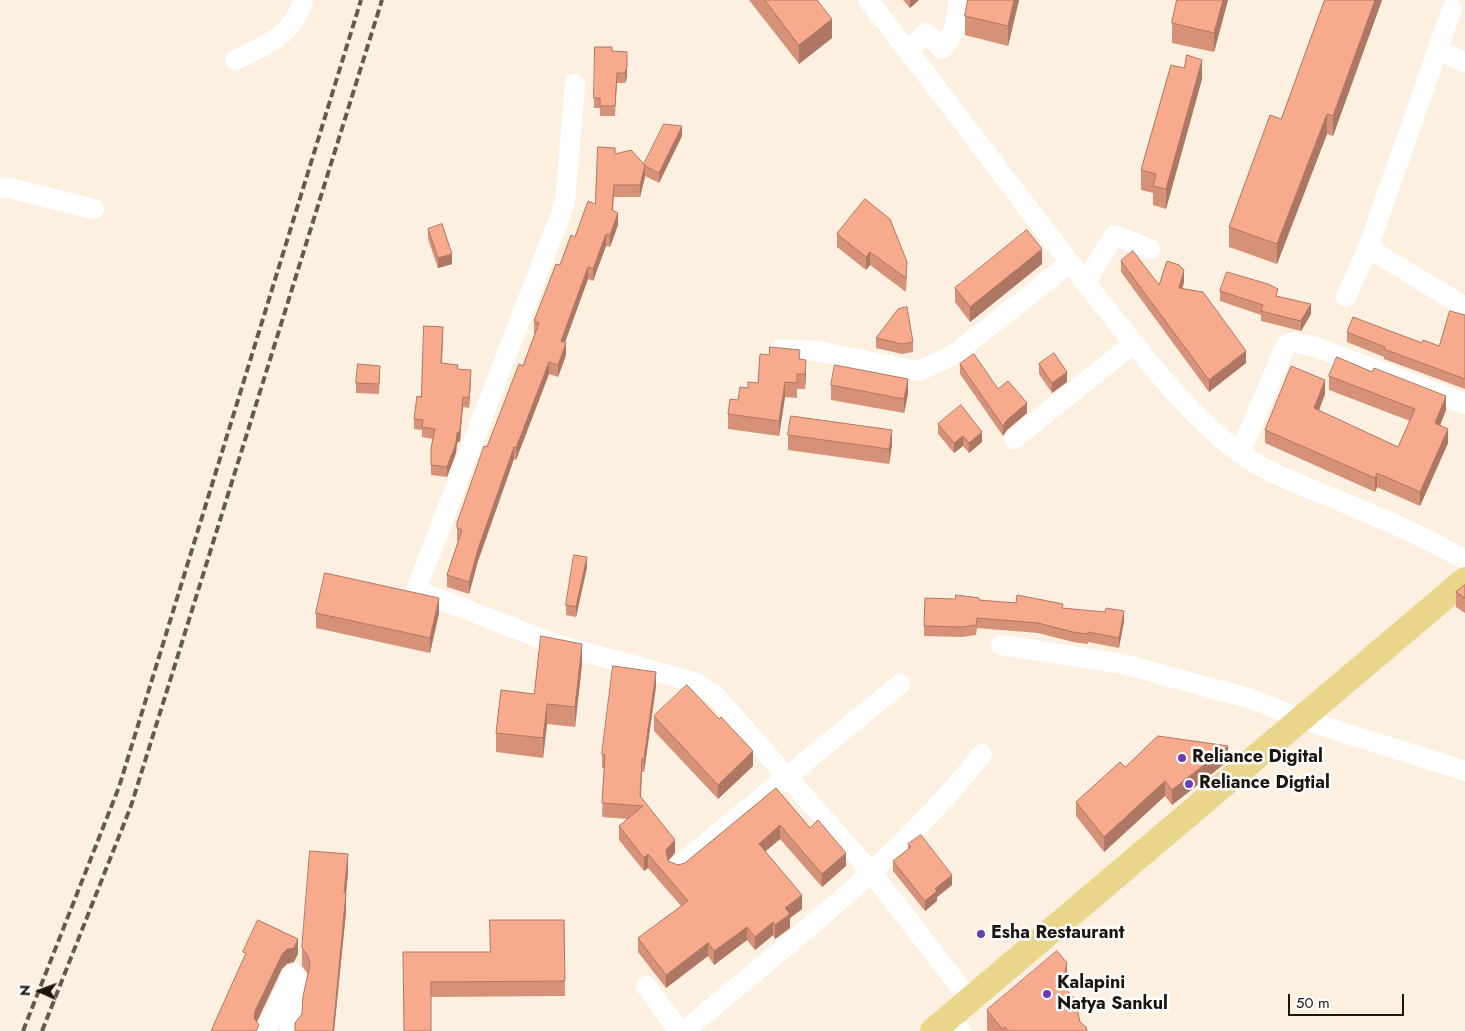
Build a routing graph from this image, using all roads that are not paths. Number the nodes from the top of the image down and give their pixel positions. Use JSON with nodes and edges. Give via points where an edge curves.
{"nodes":[{"id":1,"x":303,"y":0,"type":"edge"},
{"id":2,"x":868,"y":0,"type":"edge"},
{"id":3,"x":959,"y":0,"type":"edge"},
{"id":4,"x":1452,"y":9,"type":"dead end"},
{"id":5,"x":908,"y":50,"type":"junction"},
{"id":6,"x":1438,"y":50,"type":"junction"},
{"id":7,"x":235,"y":60,"type":"dead end"},
{"id":8,"x":1465,"y":62,"type":"edge"},
{"id":9,"x":575,"y":84,"type":"dead end"},
{"id":10,"x":0,"y":188,"type":"edge"},
{"id":11,"x":94,"y":209,"type":"dead end"},
{"id":12,"x":1368,"y":248,"type":"junction"},
{"id":13,"x":1150,"y":249,"type":"dead end"},
{"id":14,"x":1070,"y":263,"type":"junction"},
{"id":15,"x":1085,"y":282,"type":"junction"},
{"id":16,"x":1346,"y":296,"type":"dead end"},
{"id":17,"x":1465,"y":307,"type":"edge"},
{"id":18,"x":1134,"y":343,"type":"junction"},
{"id":19,"x":780,"y":349,"type":"edge"},
{"id":20,"x":1465,"y":404,"type":"edge"},
{"id":21,"x":1014,"y":439,"type":"dead end"},
{"id":22,"x":1240,"y":453,"type":"junction"},
{"id":23,"x":1465,"y":560,"type":"edge"},
{"id":24,"x":1465,"y":580,"type":"edge"},
{"id":25,"x":1000,"y":645,"type":"dead end"},
{"id":26,"x":900,"y":684,"type":"dead end"},
{"id":27,"x":1302,"y":719,"type":"junction"},
{"id":28,"x":982,"y":754,"type":"dead end"},
{"id":29,"x":1465,"y":771,"type":"edge"},
{"id":30,"x":787,"y":776,"type":"junction"},
{"id":31,"x":677,"y":866,"type":"edge"},
{"id":32,"x":872,"y":873,"type":"junction"},
{"id":33,"x":646,"y":986,"type":"dead end"},
{"id":34,"x":970,"y":1000,"type":"junction"},
{"id":35,"x":948,"y":1027,"type":"edge"},
{"id":36,"x":266,"y":1031,"type":"edge"},
{"id":37,"x":290,"y":1031,"type":"edge"},
{"id":38,"x":679,"y":1031,"type":"edge"},
{"id":39,"x":684,"y":1031,"type":"edge"}],
"edges":[{"from":1,"to":7,"type":"street","via":[[293,26],[276,40]]},
{"from":2,"to":5,"type":"street"},
{"from":3,"to":5,"type":"street","via":[[953,33],[942,49],[926,33]]},
{"from":4,"to":6,"type":"street"},
{"from":5,"to":14,"type":"street"},
{"from":6,"to":8,"type":"street"},
{"from":6,"to":12,"type":"street"},
{"from":9,"to":30,"type":"street","via":[[565,203],[416,590],[555,644],[694,682],[714,694]]},
{"from":10,"to":11,"type":"street"},
{"from":12,"to":16,"type":"street"},
{"from":12,"to":17,"type":"street"},
{"from":13,"to":15,"type":"street","via":[[1114,235]]},
{"from":14,"to":15,"type":"street"},
{"from":14,"to":19,"type":"street","via":[[952,356],[918,371],[817,352]]},
{"from":15,"to":18,"type":"street"},
{"from":18,"to":21,"type":"street"},
{"from":18,"to":22,"type":"street","via":[[1207,427]]},
{"from":20,"to":22,"type":"street","via":[[1318,348],[1294,342],[1286,346]]},
{"from":22,"to":23,"type":"street","via":[[1295,483],[1429,539]]},
{"from":24,"to":27,"type":"main road"},
{"from":25,"to":27,"type":"street","via":[[1123,664],[1252,699]]},
{"from":26,"to":30,"type":"street"},
{"from":27,"to":29,"type":"street"},
{"from":27,"to":34,"type":"main road"},
{"from":28,"to":32,"type":"street"},
{"from":30,"to":31,"type":"street"},
{"from":30,"to":32,"type":"street"},
{"from":32,"to":34,"type":"street"},
{"from":32,"to":39,"type":"street"},
{"from":33,"to":38,"type":"street"},
{"from":34,"to":35,"type":"main road"},
{"from":36,"to":37,"type":"street","via":[[293,974],[298,981]]}]}
